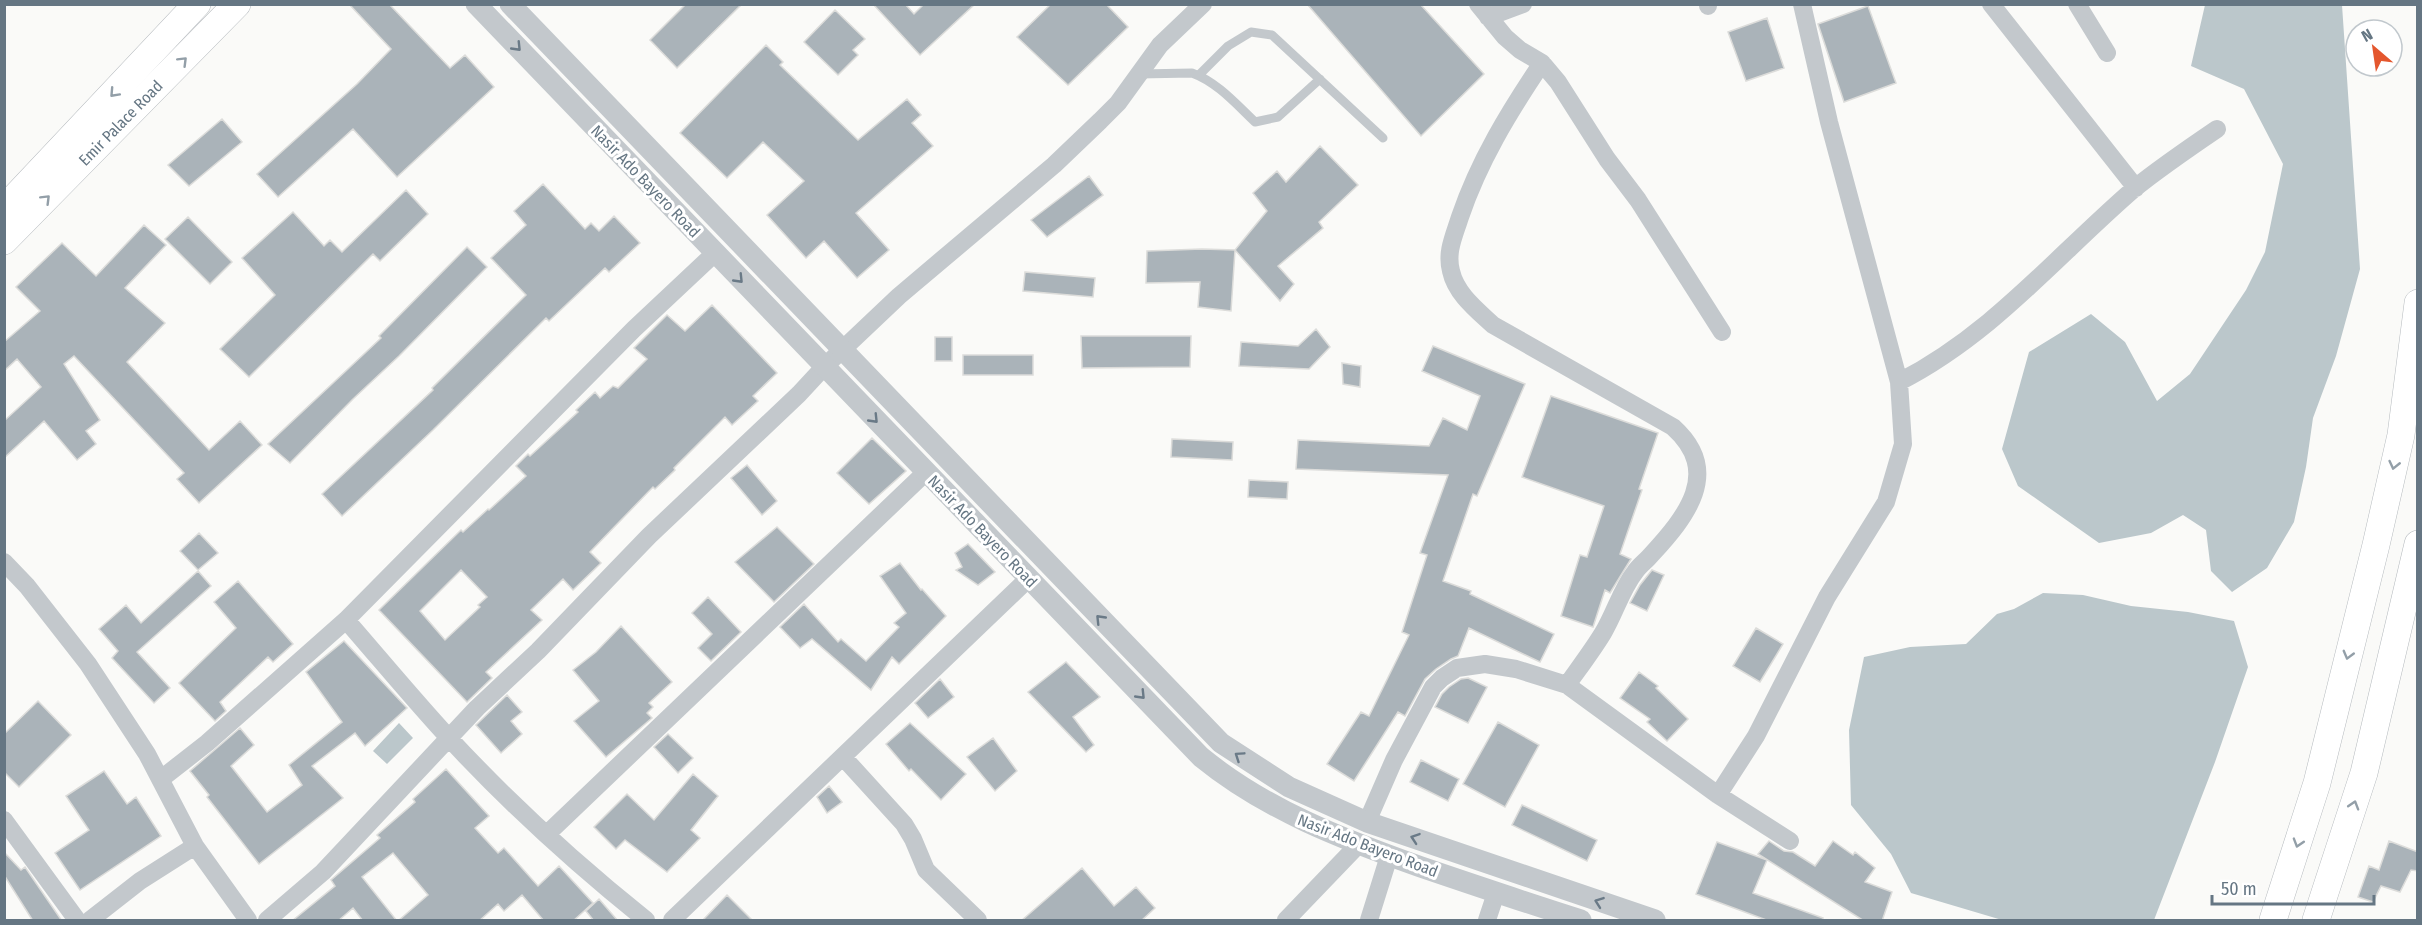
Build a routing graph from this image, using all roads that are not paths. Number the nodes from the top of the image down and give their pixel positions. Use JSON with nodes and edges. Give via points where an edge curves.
{"nodes":[{"id":1,"x":237,"y":4,"type":"edge"},
{"id":2,"x":476,"y":4,"type":"edge"},
{"id":3,"x":510,"y":4,"type":"edge"},
{"id":4,"x":1203,"y":4,"type":"edge"},
{"id":5,"x":1523,"y":4,"type":"edge"},
{"id":6,"x":1802,"y":4,"type":"edge"},
{"id":7,"x":1991,"y":4,"type":"edge"},
{"id":8,"x":2077,"y":4,"type":"edge"},
{"id":9,"x":194,"y":6,"type":"edge"},
{"id":10,"x":1483,"y":10,"type":"edge"},
{"id":11,"x":214,"y":28,"type":"junction"},
{"id":12,"x":2107,"y":53,"type":"dead end"},
{"id":13,"x":1542,"y":63,"type":"junction"},
{"id":14,"x":1140,"y":74,"type":"junction"},
{"id":15,"x":1199,"y":75,"type":"junction"},
{"id":16,"x":1320,"y":79,"type":"junction"},
{"id":17,"x":2217,"y":129,"type":"dead end"},
{"id":18,"x":1383,"y":138,"type":"dead end"},
{"id":19,"x":2136,"y":188,"type":"junction"},
{"id":20,"x":4,"y":209,"type":"edge"},
{"id":21,"x":4,"y":241,"type":"edge"},
{"id":22,"x":715,"y":253,"type":"junction"},
{"id":23,"x":2418,"y":303,"type":"edge"},
{"id":24,"x":1722,"y":332,"type":"dead end"},
{"id":25,"x":843,"y":351,"type":"junction"},
{"id":26,"x":824,"y":367,"type":"junction"},
{"id":27,"x":1899,"y":382,"type":"junction"},
{"id":28,"x":2410,"y":420,"type":"edge"},
{"id":29,"x":926,"y":472,"type":"junction"},
{"id":30,"x":2418,"y":544,"type":"edge"},
{"id":31,"x":4,"y":562,"type":"edge"},
{"id":32,"x":1029,"y":578,"type":"junction"},
{"id":33,"x":346,"y":620,"type":"junction"},
{"id":34,"x":1567,"y":685,"type":"junction"},
{"id":35,"x":449,"y":738,"type":"junction"},
{"id":36,"x":843,"y":757,"type":"junction"},
{"id":37,"x":161,"y":779,"type":"junction"},
{"id":38,"x":1718,"y":795,"type":"junction"},
{"id":39,"x":4,"y":820,"type":"edge"},
{"id":40,"x":1367,"y":822,"type":"junction"},
{"id":41,"x":547,"y":834,"type":"junction"},
{"id":42,"x":1790,"y":841,"type":"dead end"},
{"id":43,"x":1358,"y":845,"type":"junction"},
{"id":44,"x":195,"y":846,"type":"junction"},
{"id":45,"x":1389,"y":856,"type":"junction"},
{"id":46,"x":1496,"y":893,"type":"junction"},
{"id":47,"x":2275,"y":920,"type":"edge"},
{"id":48,"x":77,"y":921,"type":"edge"},
{"id":49,"x":90,"y":921,"type":"edge"},
{"id":50,"x":248,"y":921,"type":"edge"},
{"id":51,"x":267,"y":921,"type":"edge"},
{"id":52,"x":646,"y":921,"type":"edge"},
{"id":53,"x":672,"y":921,"type":"edge"},
{"id":54,"x":978,"y":921,"type":"edge"},
{"id":55,"x":1286,"y":921,"type":"edge"},
{"id":56,"x":1369,"y":921,"type":"edge"},
{"id":57,"x":1487,"y":921,"type":"edge"},
{"id":58,"x":1581,"y":921,"type":"edge"},
{"id":59,"x":1655,"y":921,"type":"edge"},
{"id":60,"x":2316,"y":921,"type":"edge"}],
"edges":[{"from":1,"to":11,"type":"main road","name":"Emir Palace Road"},
{"from":2,"to":22,"type":"street","name":"Nasir Ado Bayero Road","one_way":true},
{"from":3,"to":25,"type":"street"},
{"from":4,"to":14,"type":"street","via":[[1160,45]]},
{"from":5,"to":10,"type":"street"},
{"from":6,"to":27,"type":"street","via":[[1829,122]]},
{"from":7,"to":19,"type":"street"},
{"from":8,"to":12,"type":"street"},
{"from":9,"to":11,"type":"street"},
{"from":9,"to":20,"type":"main road","name":"Emir Palace Road","one_way":true},
{"from":10,"to":13,"type":"street","via":[[1520,50]]},
{"from":21,"to":11,"type":"main road","name":"Emir Palace Road","one_way":true},
{"from":13,"to":24,"type":"street","via":[[1638,200]]},
{"from":13,"to":34,"type":"street","via":[[1505,119],[1471,183],[1449,249],[1451,272],[1469,303],[1493,325],[1673,427],[1686,439],[1697,474],[1692,501],[1652,555],[1635,571],[1605,631]]},
{"from":14,"to":15,"type":"lane"},
{"from":14,"to":25,"type":"street","via":[[1118,103],[1054,165],[947,254]]},
{"from":15,"to":16,"type":"lane","via":[[1255,122],[1278,117]]},
{"from":15,"to":16,"type":"lane","via":[[1228,46],[1251,32],[1272,35]]},
{"from":16,"to":18,"type":"lane"},
{"from":17,"to":19,"type":"street"},
{"from":19,"to":27,"type":"street","via":[[1982,329],[1950,354]]},
{"from":22,"to":26,"type":"street","name":"Nasir Ado Bayero Road","one_way":true},
{"from":22,"to":33,"type":"street"},
{"from":23,"to":28,"type":"main road"},
{"from":25,"to":26,"type":"street"},
{"from":40,"to":25,"type":"street","one_way":true,"via":[[1289,787],[1221,743]]},
{"from":26,"to":29,"type":"street","name":"Nasir Ado Bayero Road","one_way":true},
{"from":26,"to":35,"type":"street"},
{"from":27,"to":38,"type":"street","via":[[1903,444],[1886,502],[1827,597],[1756,736]]},
{"from":28,"to":47,"type":"main road","one_way":true,"via":[[2401,435],[2317,783]]},
{"from":29,"to":32,"type":"street","name":"Nasir Ado Bayero Road"},
{"from":29,"to":41,"type":"street"},
{"from":60,"to":30,"type":"main road","one_way":true,"via":[[2364,773]]},
{"from":31,"to":37,"type":"street","via":[[88,664]]},
{"from":32,"to":36,"type":"street"},
{"from":32,"to":43,"type":"street","name":"Nasir Ado Bayero Road","one_way":true,"via":[[1217,770],[1279,809]]},
{"from":33,"to":35,"type":"street"},
{"from":33,"to":37,"type":"street"},
{"from":34,"to":38,"type":"street"},
{"from":34,"to":40,"type":"street","via":[[1485,664],[1450,671],[1433,687]]},
{"from":35,"to":41,"type":"street"},
{"from":35,"to":51,"type":"street","via":[[323,872]]},
{"from":36,"to":53,"type":"street"},
{"from":36,"to":54,"type":"street","via":[[904,824],[926,870]]},
{"from":37,"to":44,"type":"street"},
{"from":38,"to":42,"type":"street"},
{"from":39,"to":48,"type":"street"},
{"from":59,"to":40,"type":"street","one_way":true},
{"from":41,"to":52,"type":"street"},
{"from":43,"to":45,"type":"street","name":"Nasir Ado Bayero Road"},
{"from":43,"to":55,"type":"street"},
{"from":44,"to":49,"type":"street","via":[[140,881]]},
{"from":44,"to":50,"type":"street"},
{"from":45,"to":46,"type":"street","name":"Nasir Ado Bayero Road"},
{"from":45,"to":56,"type":"street"},
{"from":46,"to":57,"type":"street"},
{"from":46,"to":58,"type":"street","name":"Nasir Ado Bayero Road"}]}
